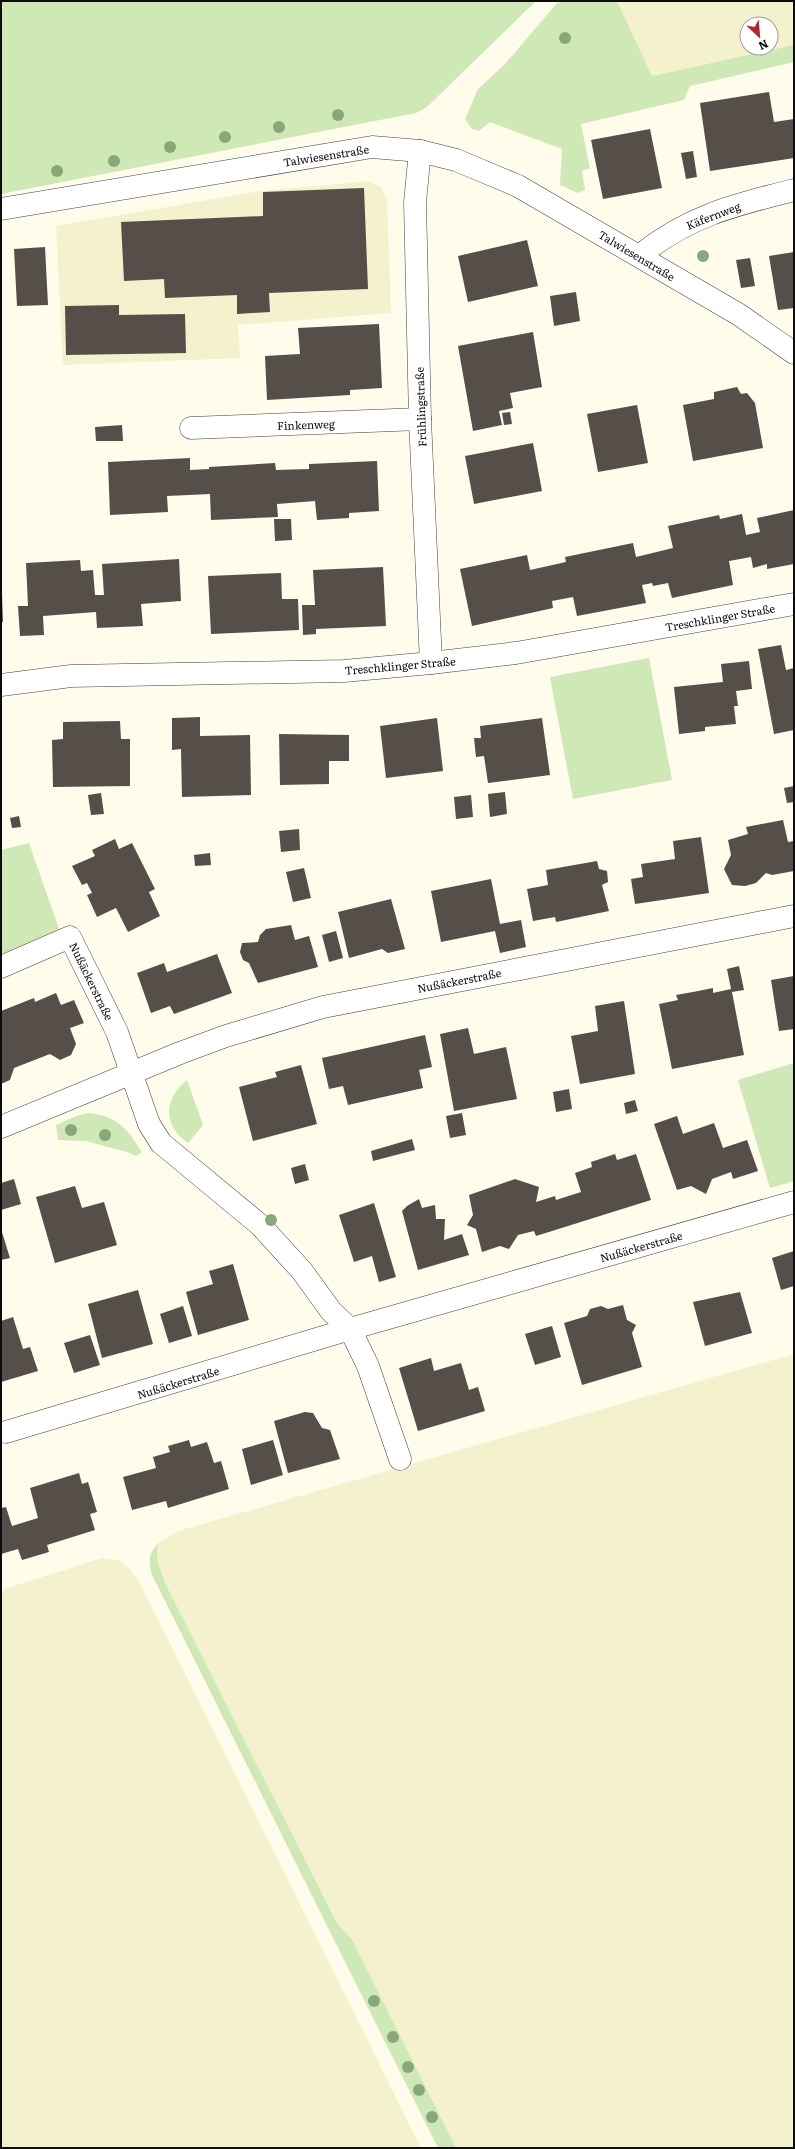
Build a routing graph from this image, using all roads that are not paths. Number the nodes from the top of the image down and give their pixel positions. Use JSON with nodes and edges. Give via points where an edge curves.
{"nodes":[{"id":1,"x":420,"y":151,"type":"junction"},
{"id":2,"x":794,"y":190,"type":"edge"},
{"id":3,"x":1,"y":209,"type":"edge"},
{"id":4,"x":639,"y":256,"type":"junction"},
{"id":5,"x":794,"y":353,"type":"edge"},
{"id":6,"x":420,"y":419,"type":"junction"},
{"id":7,"x":191,"y":428,"type":"dead end"},
{"id":8,"x":794,"y":604,"type":"edge"},
{"id":9,"x":431,"y":663,"type":"junction"},
{"id":10,"x":1,"y":685,"type":"edge"},
{"id":11,"x":794,"y":916,"type":"edge"},
{"id":12,"x":1,"y":967,"type":"edge"},
{"id":13,"x":132,"y":1072,"type":"junction"},
{"id":14,"x":1,"y":1127,"type":"edge"},
{"id":15,"x":794,"y":1202,"type":"edge"},
{"id":16,"x":350,"y":1329,"type":"junction"},
{"id":17,"x":6,"y":1432,"type":"dead end"},
{"id":18,"x":400,"y":1460,"type":"dead end"}],
"edges":[{"from":1,"to":3,"type":"street","name":"Talwiesenstraße","via":[[372,147]]},
{"from":1,"to":4,"type":"street","name":"Talwiesenstraße","via":[[456,160],[518,186]]},
{"from":1,"to":6,"type":"street","name":"Frühlingstraße","via":[[415,202]]},
{"from":2,"to":4,"type":"street","name":"Käfernweg","via":[[698,218],[662,237]]},
{"from":4,"to":5,"type":"street","name":"Talwiesenstraße","via":[[738,314]]},
{"from":6,"to":7,"type":"street","name":"Finkenweg"},
{"from":6,"to":9,"type":"street","name":"Frühlingstraße"},
{"from":8,"to":9,"type":"street","name":"Treschklinger Straße","via":[[516,653]]},
{"from":9,"to":10,"type":"street","name":"Treschklinger Straße","via":[[344,671],[71,676]]},
{"from":11,"to":13,"type":"street","name":"Nußäckerstraße","via":[[323,1007],[226,1036]]},
{"from":12,"to":13,"type":"street","name":"Nußäckerstraße","via":[[70,937],[117,1032]]},
{"from":13,"to":14,"type":"street","name":"Nußäckerstraße"},
{"from":13,"to":16,"type":"street","name":"Nußäckerstraße","via":[[149,1124],[161,1143],[260,1225],[302,1272],[331,1311]]},
{"from":15,"to":16,"type":"street","name":"Nußäckerstraße"},
{"from":16,"to":17,"type":"street","name":"Nußäckerstraße"},
{"from":16,"to":18,"type":"street","name":"Nußäckerstraße","via":[[368,1366]]}]}
